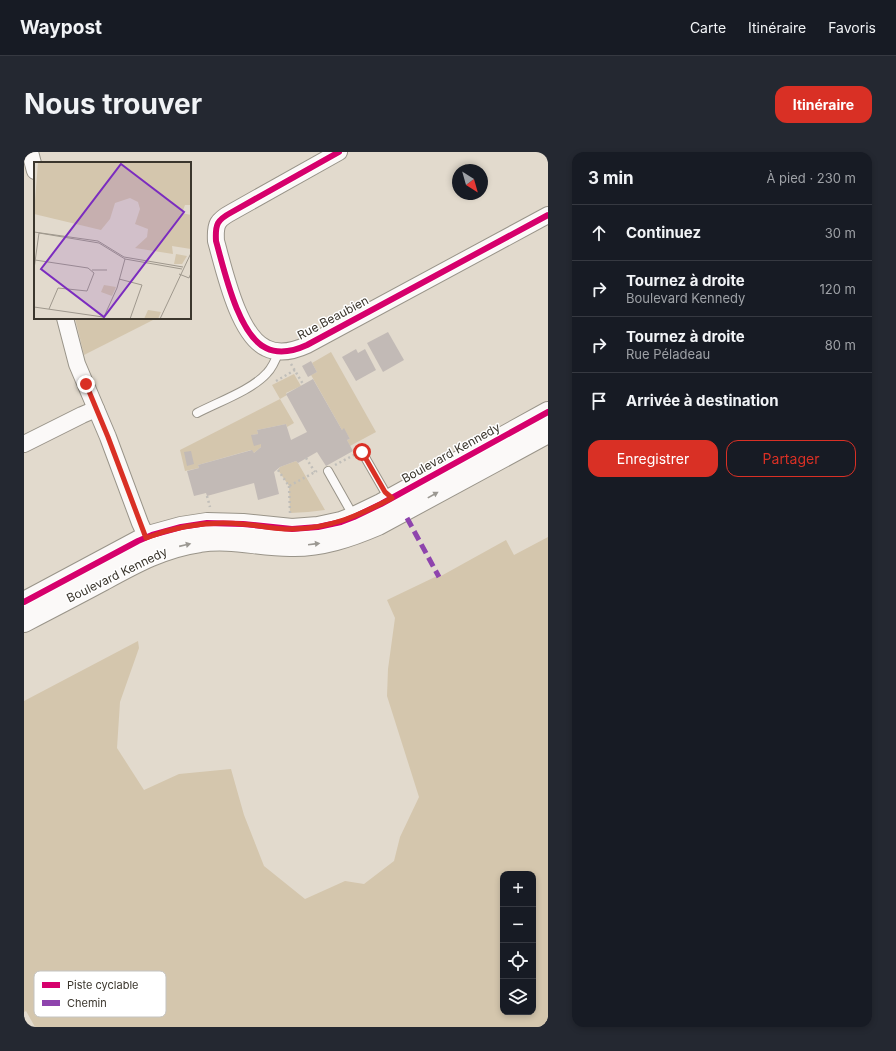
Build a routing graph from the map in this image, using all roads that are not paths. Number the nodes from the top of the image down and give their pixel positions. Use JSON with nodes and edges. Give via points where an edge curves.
{"nodes":[{"id":1,"x":30,"y":152,"type":"edge"},
{"id":2,"x":339,"y":152,"type":"edge"},
{"id":3,"x":34,"y":167,"type":"edge"},
{"id":4,"x":548,"y":215,"type":"edge"},
{"id":5,"x":65,"y":319,"type":"edge"},
{"id":6,"x":284,"y":356,"type":"junction"},
{"id":7,"x":96,"y":409,"type":"junction"},
{"id":8,"x":548,"y":412,"type":"edge"},
{"id":9,"x":197,"y":413,"type":"dead end"},
{"id":10,"x":548,"y":433,"type":"edge"},
{"id":11,"x":24,"y":444,"type":"edge"},
{"id":12,"x":359,"y":452,"type":"road end"},
{"id":13,"x":324,"y":470,"type":"road end"},
{"id":14,"x":396,"y":505,"type":"junction"},
{"id":15,"x":357,"y":525,"type":"junction"},
{"id":16,"x":150,"y":546,"type":"junction"},
{"id":17,"x":24,"y":602,"type":"edge"},
{"id":18,"x":24,"y":622,"type":"edge"}],
"edges":[{"from":1,"to":3,"type":"street"},
{"from":2,"to":6,"type":"street","name":"Rue Beaubien","via":[[223,217],[215,230],[231,292],[244,324],[257,342]]},
{"from":4,"to":6,"type":"street","name":"Rue Beaubien"},
{"from":5,"to":7,"type":"street","via":[[77,364]]},
{"from":6,"to":9,"type":"lane","via":[[255,383]]},
{"from":7,"to":11,"type":"street"},
{"from":7,"to":16,"type":"street"},
{"from":8,"to":14,"type":"street","name":"Boulevard Kennedy"},
{"from":14,"to":10,"type":"street","name":"Boulevard Kennedy","one_way":true},
{"from":12,"to":14,"type":"lane"},
{"from":13,"to":15,"type":"lane"},
{"from":14,"to":15,"type":"street","name":"Boulevard Kennedy"},
{"from":15,"to":16,"type":"street","name":"Boulevard Kennedy","via":[[327,542],[291,546],[210,540]]},
{"from":16,"to":17,"type":"street","name":"Boulevard Kennedy"},
{"from":16,"to":18,"type":"street","name":"Boulevard Kennedy"}]}
